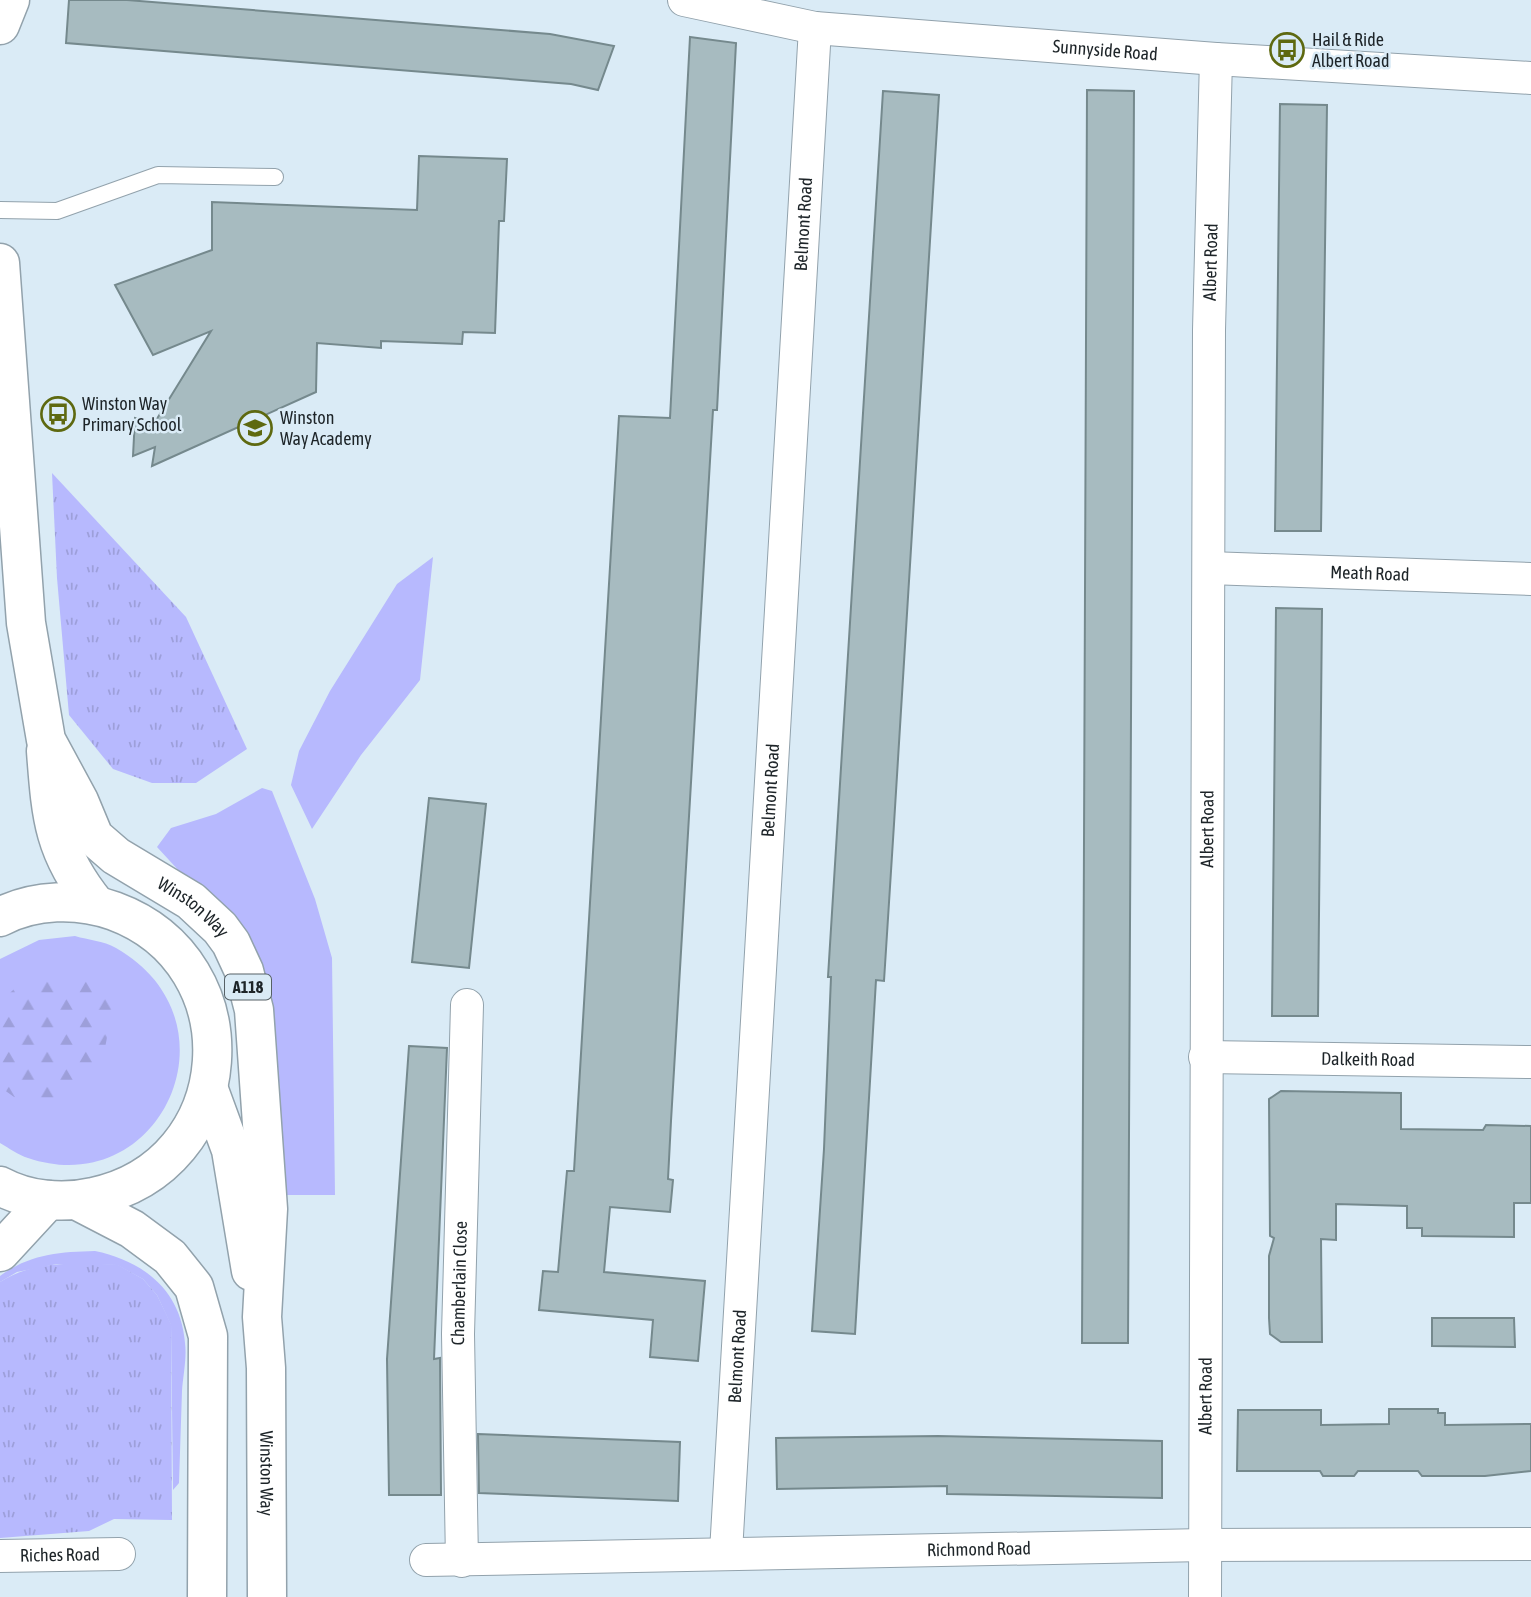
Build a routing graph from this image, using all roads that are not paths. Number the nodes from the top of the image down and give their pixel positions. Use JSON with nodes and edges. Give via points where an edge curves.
{"nodes":[{"id":1,"x":10,"y":0,"type":"edge"},
{"id":2,"x":684,"y":0,"type":"edge"},
{"id":3,"x":0,"y":26,"type":"edge"},
{"id":4,"x":815,"y":28,"type":"junction"},
{"id":5,"x":1216,"y":60,"type":"junction"},
{"id":6,"x":1531,"y":78,"type":"edge"},
{"id":7,"x":275,"y":177,"type":"dead end"},
{"id":8,"x":0,"y":210,"type":"edge"},
{"id":9,"x":0,"y":263,"type":"edge"},
{"id":10,"x":1209,"y":568,"type":"junction"},
{"id":11,"x":1531,"y":579,"type":"edge"},
{"id":12,"x":46,"y":740,"type":"junction"},
{"id":13,"x":96,"y":905,"type":"junction"},
{"id":14,"x":0,"y":918,"type":"edge"},
{"id":15,"x":467,"y":1005,"type":"dead end"},
{"id":16,"x":1205,"y":1057,"type":"junction"},
{"id":17,"x":1531,"y":1062,"type":"edge"},
{"id":18,"x":209,"y":1090,"type":"junction"},
{"id":19,"x":0,"y":1186,"type":"edge"},
{"id":20,"x":63,"y":1201,"type":"junction"},
{"id":21,"x":0,"y":1252,"type":"edge"},
{"id":22,"x":262,"y":1317,"type":"junction"},
{"id":23,"x":1531,"y":1544,"type":"edge"},
{"id":24,"x":1205,"y":1545,"type":"junction"},
{"id":25,"x":726,"y":1552,"type":"junction"},
{"id":26,"x":119,"y":1554,"type":"dead end"},
{"id":27,"x":0,"y":1556,"type":"edge"},
{"id":28,"x":426,"y":1560,"type":"dead end"},
{"id":29,"x":462,"y":1561,"type":"junction"},
{"id":30,"x":207,"y":1597,"type":"edge"},
{"id":31,"x":267,"y":1597,"type":"edge"},
{"id":32,"x":1205,"y":1597,"type":"edge"}],
"edges":[{"from":1,"to":3,"type":"main road"},
{"from":2,"to":4,"type":"street","name":"Sunnyside Road"},
{"from":4,"to":5,"type":"street","name":"Sunnyside Road"},
{"from":4,"to":25,"type":"street","name":"Belmont Road"},
{"from":5,"to":6,"type":"street","name":"Sunnyside Road"},
{"from":5,"to":10,"type":"street","name":"Albert Road"},
{"from":7,"to":8,"type":"lane","via":[[158,175],[57,211]]},
{"from":9,"to":12,"type":"main road","name":"Winston Way","number":"A118","via":[[26,623]]},
{"from":10,"to":11,"type":"street","name":"Meath Road"},
{"from":10,"to":16,"type":"street","name":"Albert Road"},
{"from":12,"to":13,"type":"main road","number":"A118","via":[[56,839],[76,880]]},
{"from":12,"to":22,"type":"main road","name":"Winston Way","number":"A118","via":[[94,837],[116,856],[191,901],[226,936],[244,971],[260,1067],[268,1209]]},
{"from":13,"to":14,"type":"main road","via":[[54,902]]},
{"from":13,"to":18,"type":"main road","via":[[134,918],[167,942],[192,973],[208,1010],[214,1050]]},
{"from":15,"to":29,"type":"street","name":"Chamberlain Close","via":[[458,1334]]},
{"from":16,"to":17,"type":"street","name":"Dalkeith Road"},
{"from":16,"to":24,"type":"street","name":"Albert Road"},
{"from":18,"to":20,"type":"main road","via":[[195,1124],[174,1153],[146,1177],[114,1193]]},
{"from":18,"to":22,"type":"main road","number":"A118","via":[[231,1150]]},
{"from":19,"to":20,"type":"main road"},
{"from":20,"to":21,"type":"main road"},
{"from":20,"to":30,"type":"main road","via":[[132,1229],[170,1257],[194,1287],[208,1336]]},
{"from":22,"to":31,"type":"main road","name":"Winston Way","number":"A118"},
{"from":23,"to":24,"type":"street","name":"Richmond Road"},
{"from":24,"to":25,"type":"street","name":"Richmond Road"},
{"from":24,"to":32,"type":"street","name":"Albert Road"},
{"from":25,"to":29,"type":"street","name":"Richmond Road"},
{"from":26,"to":27,"type":"street","name":"Riches Road"},
{"from":28,"to":29,"type":"street","name":"Richmond Road"}]}
